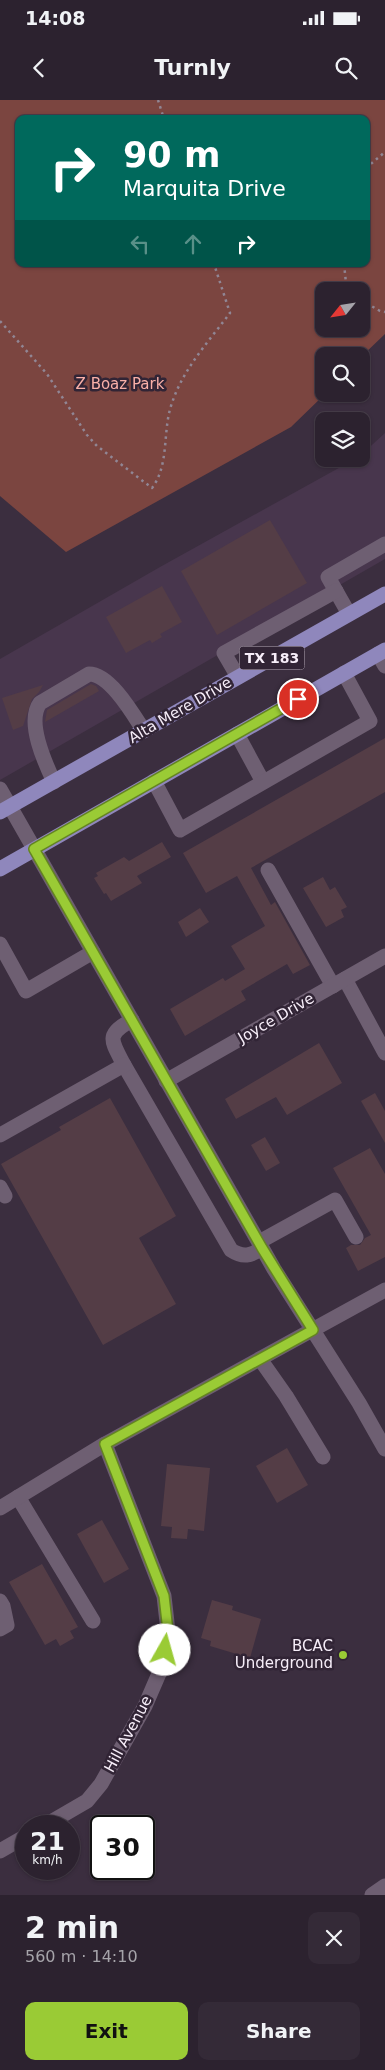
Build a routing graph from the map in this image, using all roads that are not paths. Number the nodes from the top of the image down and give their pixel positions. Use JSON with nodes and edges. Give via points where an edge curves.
{"nodes":[{"id":1,"x":385,"y":544,"type":"edge"},
{"id":2,"x":336,"y":591,"type":"junction"},
{"id":3,"x":385,"y":594,"type":"edge"},
{"id":4,"x":349,"y":614,"type":"junction"},
{"id":5,"x":383,"y":656,"type":"edge"},
{"id":6,"x":344,"y":673,"type":"junction"},
{"id":7,"x":238,"y":678,"type":"junction"},
{"id":8,"x":144,"y":730,"type":"junction"},
{"id":9,"x":236,"y":734,"type":"junction"},
{"id":10,"x":154,"y":781,"type":"junction"},
{"id":11,"x":54,"y":782,"type":"junction"},
{"id":12,"x":263,"y":782,"type":"junction"},
{"id":13,"x":0,"y":789,"type":"edge"},
{"id":14,"x":5,"y":809,"type":"edge"},
{"id":15,"x":34,"y":849,"type":"junction"},
{"id":16,"x":0,"y":869,"type":"edge"},
{"id":17,"x":268,"y":870,"type":"dead end"},
{"id":18,"x":0,"y":944,"type":"edge"},
{"id":19,"x":93,"y":952,"type":"junction"},
{"id":20,"x":385,"y":956,"type":"edge"},
{"id":21,"x":339,"y":982,"type":"junction"},
{"id":22,"x":132,"y":1020,"type":"junction"},
{"id":23,"x":385,"y":1053,"type":"edge"},
{"id":24,"x":124,"y":1065,"type":"junction"},
{"id":25,"x":166,"y":1081,"type":"junction"},
{"id":26,"x":0,"y":1134,"type":"edge"},
{"id":27,"x":356,"y":1237,"type":"dead end"},
{"id":28,"x":261,"y":1245,"type":"junction"},
{"id":29,"x":385,"y":1290,"type":"edge"},
{"id":30,"x":313,"y":1330,"type":"junction"},
{"id":31,"x":260,"y":1359,"type":"junction"},
{"id":32,"x":105,"y":1444,"type":"junction"},
{"id":33,"x":385,"y":1449,"type":"edge"},
{"id":34,"x":323,"y":1456,"type":"dead end"},
{"id":35,"x":18,"y":1497,"type":"junction"},
{"id":36,"x":0,"y":1508,"type":"edge"},
{"id":37,"x":0,"y":1601,"type":"edge"},
{"id":38,"x":93,"y":1621,"type":"dead end"},
{"id":39,"x":0,"y":1629,"type":"edge"},
{"id":40,"x":63,"y":1815,"type":"edge"},
{"id":41,"x":15,"y":1842,"type":"edge"},
{"id":42,"x":0,"y":1851,"type":"edge"},
{"id":43,"x":385,"y":1886,"type":"edge"},
{"id":44,"x":372,"y":1895,"type":"edge"}],
"edges":[{"from":1,"to":2,"type":"street","via":[[328,577]]},
{"from":2,"to":4,"type":"street"},
{"from":2,"to":7,"type":"street","via":[[224,654]]},
{"from":3,"to":4,"type":"main road","name":"Alta Mere Drive","number":"TX 183"},
{"from":4,"to":7,"type":"main road","name":"Alta Mere Drive","number":"TX 183"},
{"from":5,"to":6,"type":"main road"},
{"from":6,"to":9,"type":"main road"},
{"from":6,"to":12,"type":"street","via":[[370,722]]},
{"from":7,"to":8,"type":"main road","name":"Alta Mere Drive","number":"TX 183"},
{"from":8,"to":11,"type":"main road","name":"Alta Mere Drive","number":"TX 183"},
{"from":8,"to":11,"type":"street","via":[[118,693],[96,674],[88,674],[36,708],[37,736]]},
{"from":9,"to":10,"type":"main road"},
{"from":9,"to":12,"type":"street"},
{"from":10,"to":12,"type":"street","via":[[180,830]]},
{"from":10,"to":15,"type":"main road"},
{"from":11,"to":14,"type":"main road","name":"Alta Mere Drive","number":"TX 183"},
{"from":13,"to":14,"type":"street"},
{"from":14,"to":15,"type":"street"},
{"from":15,"to":16,"type":"main road"},
{"from":15,"to":19,"type":"street"},
{"from":17,"to":21,"type":"street"},
{"from":18,"to":19,"type":"street","via":[[26,991]]},
{"from":19,"to":22,"type":"street"},
{"from":20,"to":21,"type":"street","name":"Joyce Drive"},
{"from":21,"to":23,"type":"street"},
{"from":21,"to":25,"type":"street","name":"Joyce Drive"},
{"from":22,"to":24,"type":"street","via":[[113,1034],[115,1049]]},
{"from":22,"to":25,"type":"street"},
{"from":24,"to":26,"type":"street"},
{"from":24,"to":28,"type":"street","via":[[231,1250],[245,1256],[253,1254]]},
{"from":25,"to":28,"type":"street"},
{"from":27,"to":28,"type":"street","via":[[335,1200]]},
{"from":28,"to":30,"type":"street"},
{"from":29,"to":30,"type":"street"},
{"from":30,"to":31,"type":"street"},
{"from":30,"to":33,"type":"street"},
{"from":31,"to":32,"type":"street"},
{"from":31,"to":34,"type":"street"},
{"from":32,"to":35,"type":"street"},
{"from":32,"to":40,"type":"street","name":"Hill Avenue","via":[[164,1596],[168,1631],[161,1669],[145,1706],[100,1784],[87,1801]]},
{"from":35,"to":36,"type":"street"},
{"from":35,"to":38,"type":"street"},
{"from":37,"to":39,"type":"street","via":[[7,1626]]},
{"from":41,"to":42,"type":"street"},
{"from":43,"to":44,"type":"street"}]}
